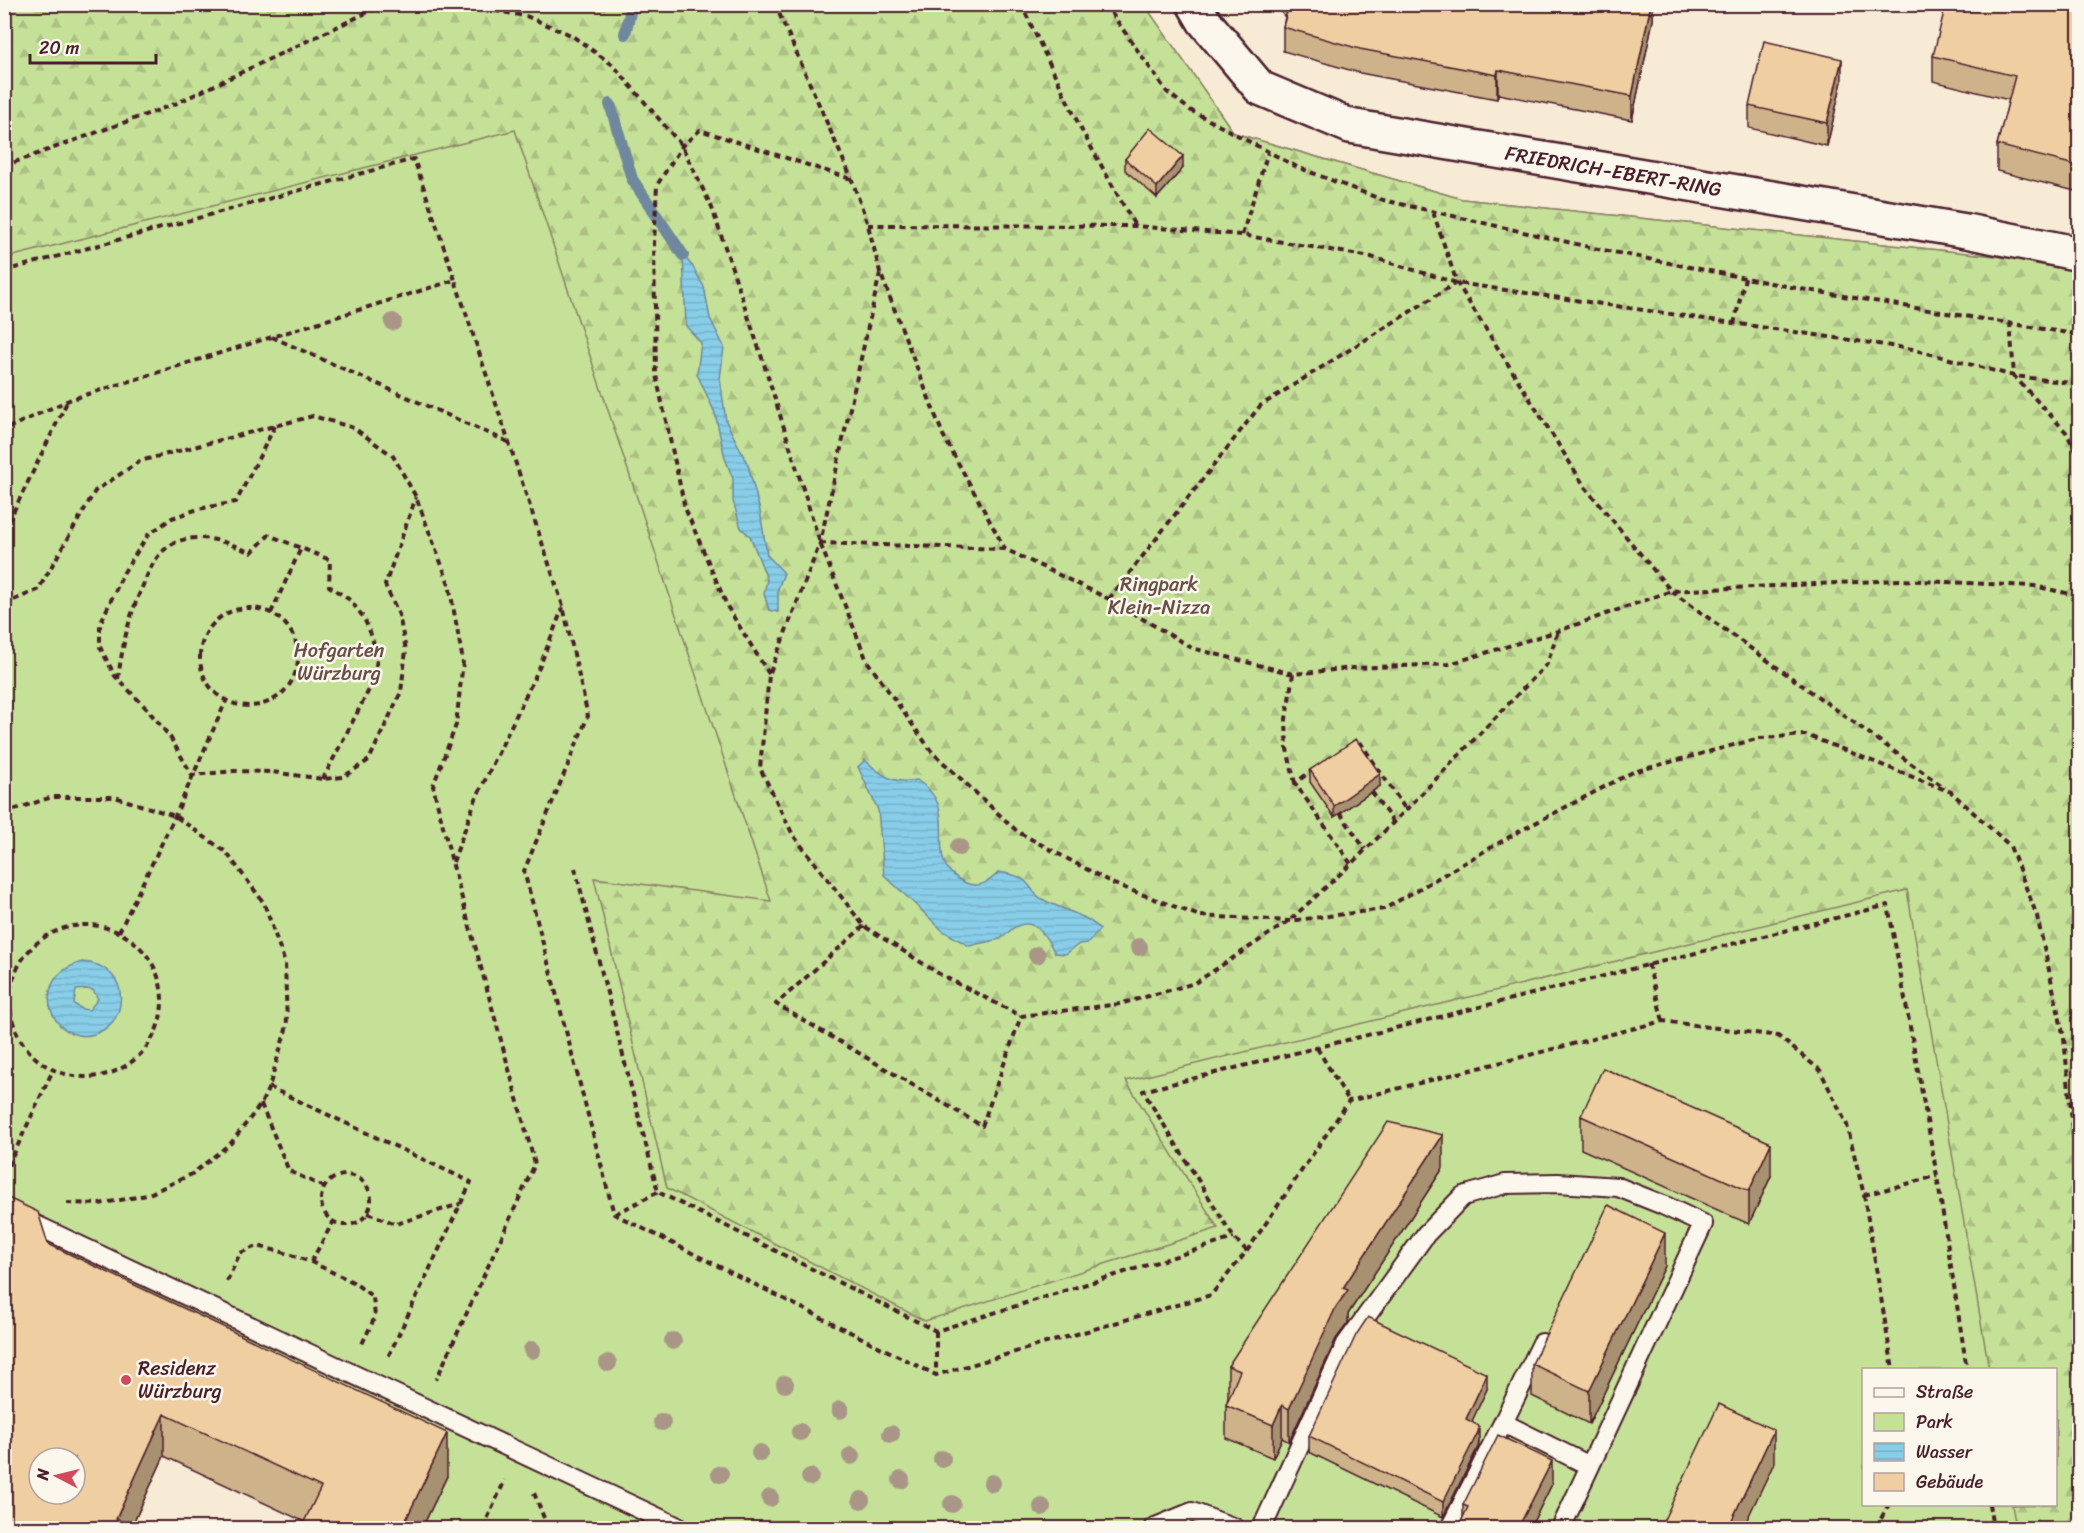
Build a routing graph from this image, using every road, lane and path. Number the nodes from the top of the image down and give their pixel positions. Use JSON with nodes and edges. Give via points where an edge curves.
{"nodes":[{"id":1,"x":385,"y":4,"type":"edge"},
{"id":2,"x":453,"y":4,"type":"edge"},
{"id":3,"x":775,"y":4,"type":"edge"},
{"id":4,"x":1021,"y":4,"type":"edge"},
{"id":5,"x":1105,"y":4,"type":"edge"},
{"id":6,"x":1194,"y":4,"type":"edge"},
{"id":7,"x":682,"y":146,"type":"junction"},
{"id":8,"x":1268,"y":152,"type":"junction"},
{"id":9,"x":4,"y":166,"type":"edge"},
{"id":10,"x":852,"y":180,"type":"junction"},
{"id":11,"x":1432,"y":212,"type":"junction"},
{"id":12,"x":868,"y":225,"type":"junction"},
{"id":13,"x":1135,"y":226,"type":"junction"},
{"id":14,"x":1242,"y":235,"type":"junction"},
{"id":15,"x":2079,"y":254,"type":"edge"},
{"id":16,"x":4,"y":271,"type":"edge"},
{"id":17,"x":880,"y":272,"type":"junction"},
{"id":18,"x":1744,"y":278,"type":"junction"},
{"id":19,"x":454,"y":280,"type":"junction"},
{"id":20,"x":1457,"y":283,"type":"junction"},
{"id":21,"x":2010,"y":322,"type":"junction"},
{"id":22,"x":1734,"y":324,"type":"junction"},
{"id":23,"x":2079,"y":334,"type":"edge"},
{"id":24,"x":271,"y":337,"type":"junction"},
{"id":25,"x":2014,"y":376,"type":"junction"},
{"id":26,"x":2079,"y":384,"type":"edge"},
{"id":27,"x":69,"y":400,"type":"junction"},
{"id":28,"x":275,"y":426,"type":"junction"},
{"id":29,"x":10,"y":427,"type":"junction"},
{"id":30,"x":4,"y":428,"type":"edge"},
{"id":31,"x":4,"y":438,"type":"edge"},
{"id":32,"x":508,"y":442,"type":"junction"},
{"id":33,"x":2079,"y":459,"type":"edge"},
{"id":34,"x":416,"y":497,"type":"junction"},
{"id":35,"x":4,"y":531,"type":"edge"},
{"id":36,"x":820,"y":543,"type":"junction"},
{"id":37,"x":301,"y":548,"type":"junction"},
{"id":38,"x":1005,"y":549,"type":"junction"},
{"id":39,"x":1671,"y":591,"type":"junction"},
{"id":40,"x":2079,"y":596,"type":"edge"},
{"id":41,"x":1109,"y":599,"type":"junction"},
{"id":42,"x":4,"y":604,"type":"edge"},
{"id":43,"x":563,"y":606,"type":"junction"},
{"id":44,"x":271,"y":614,"type":"junction"},
{"id":45,"x":1558,"y":631,"type":"junction"},
{"id":46,"x":1293,"y":674,"type":"junction"},
{"id":47,"x":769,"y":675,"type":"junction"},
{"id":48,"x":118,"y":679,"type":"junction"},
{"id":49,"x":226,"y":701,"type":"junction"},
{"id":50,"x":1349,"y":745,"type":"edge"},
{"id":51,"x":1322,"y":764,"type":"edge"},
{"id":52,"x":192,"y":775,"type":"junction"},
{"id":53,"x":322,"y":780,"type":"junction"},
{"id":54,"x":1295,"y":783,"type":"junction"},
{"id":55,"x":1372,"y":792,"type":"edge"},
{"id":56,"x":1951,"y":792,"type":"junction"},
{"id":57,"x":1407,"y":810,"type":"junction"},
{"id":58,"x":4,"y":813,"type":"edge"},
{"id":59,"x":1340,"y":813,"type":"edge"},
{"id":60,"x":175,"y":816,"type":"junction"},
{"id":61,"x":1393,"y":822,"type":"junction"},
{"id":62,"x":1366,"y":849,"type":"junction"},
{"id":63,"x":452,"y":862,"type":"junction"},
{"id":64,"x":1351,"y":864,"type":"junction"},
{"id":65,"x":574,"y":868,"type":"dead end"},
{"id":66,"x":1289,"y":921,"type":"junction"},
{"id":67,"x":864,"y":926,"type":"junction"},
{"id":68,"x":119,"y":932,"type":"junction"},
{"id":69,"x":1648,"y":964,"type":"junction"},
{"id":70,"x":1022,"y":1016,"type":"junction"},
{"id":71,"x":1663,"y":1021,"type":"junction"},
{"id":72,"x":1317,"y":1048,"type":"junction"},
{"id":73,"x":53,"y":1070,"type":"junction"},
{"id":74,"x":269,"y":1087,"type":"junction"},
{"id":75,"x":1349,"y":1101,"type":"junction"},
{"id":76,"x":261,"y":1104,"type":"junction"},
{"id":77,"x":4,"y":1174,"type":"edge"},
{"id":78,"x":1937,"y":1176,"type":"junction"},
{"id":79,"x":324,"y":1187,"type":"junction"},
{"id":80,"x":1618,"y":1187,"type":"junction"},
{"id":81,"x":658,"y":1192,"type":"junction"},
{"id":82,"x":1864,"y":1195,"type":"junction"},
{"id":83,"x":59,"y":1203,"type":"dead end"},
{"id":84,"x":2079,"y":1203,"type":"edge"},
{"id":85,"x":460,"y":1204,"type":"junction"},
{"id":86,"x":1608,"y":1209,"type":"edge"},
{"id":87,"x":4,"y":1210,"type":"edge"},
{"id":88,"x":368,"y":1213,"type":"junction"},
{"id":89,"x":614,"y":1214,"type":"junction"},
{"id":90,"x":333,"y":1222,"type":"junction"},
{"id":91,"x":1234,"y":1238,"type":"junction"},
{"id":92,"x":1247,"y":1251,"type":"junction"},
{"id":93,"x":311,"y":1262,"type":"junction"},
{"id":94,"x":214,"y":1309,"type":"junction"},
{"id":95,"x":1550,"y":1327,"type":"edge"},
{"id":96,"x":936,"y":1331,"type":"junction"},
{"id":97,"x":1893,"y":1368,"type":"edge"},
{"id":98,"x":1967,"y":1368,"type":"edge"},
{"id":99,"x":349,"y":1373,"type":"junction"},
{"id":100,"x":936,"y":1375,"type":"junction"},
{"id":101,"x":375,"y":1385,"type":"junction"},
{"id":102,"x":423,"y":1408,"type":"junction"},
{"id":103,"x":1503,"y":1423,"type":"junction"},
{"id":104,"x":518,"y":1453,"type":"junction"},
{"id":105,"x":1590,"y":1466,"type":"junction"},
{"id":106,"x":1888,"y":1506,"type":"edge"},
{"id":107,"x":1989,"y":1506,"type":"edge"},
{"id":108,"x":483,"y":1528,"type":"edge"},
{"id":109,"x":548,"y":1528,"type":"edge"},
{"id":110,"x":680,"y":1528,"type":"edge"},
{"id":111,"x":1153,"y":1528,"type":"edge"},
{"id":112,"x":1235,"y":1528,"type":"edge"},
{"id":113,"x":1262,"y":1528,"type":"edge"},
{"id":114,"x":1450,"y":1528,"type":"edge"},
{"id":115,"x":1561,"y":1528,"type":"edge"},
{"id":116,"x":1876,"y":1528,"type":"edge"},
{"id":117,"x":1993,"y":1528,"type":"edge"}],
"edges":[{"from":1,"to":9,"type":"path","via":[[175,104]]},
{"from":2,"to":7,"type":"path","via":[[526,16],[571,35],[613,65]]},
{"from":3,"to":10,"type":"path"},
{"from":4,"to":13,"type":"path","via":[[1081,129]]},
{"from":5,"to":8,"type":"path","via":[[1167,92],[1190,110]]},
{"from":6,"to":15,"type":"main road","name":"FRIEDRICH-EBERT-RING","via":[[1260,88],[1350,126],[1966,231]]},
{"from":7,"to":10,"type":"path","via":[[700,130]]},
{"from":7,"to":36,"type":"path","via":[[712,208]]},
{"from":7,"to":47,"type":"path","via":[[657,185],[656,375],[684,508],[728,608]]},
{"from":8,"to":11,"type":"path","via":[[1383,200]]},
{"from":8,"to":14,"type":"path"},
{"from":10,"to":12,"type":"path"},
{"from":11,"to":18,"type":"path"},
{"from":11,"to":20,"type":"path"},
{"from":12,"to":13,"type":"path"},
{"from":12,"to":17,"type":"path"},
{"from":13,"to":14,"type":"path"},
{"from":14,"to":20,"type":"path","via":[[1371,257]]},
{"from":16,"to":19,"type":"path","via":[[414,159]]},
{"from":17,"to":36,"type":"path"},
{"from":17,"to":38,"type":"path","via":[[943,435]]},
{"from":18,"to":21,"type":"path"},
{"from":18,"to":22,"type":"path"},
{"from":19,"to":24,"type":"path"},
{"from":19,"to":32,"type":"path"},
{"from":20,"to":22,"type":"path"},
{"from":20,"to":39,"type":"path","via":[[1585,487]]},
{"from":20,"to":41,"type":"path","via":[[1260,405]]},
{"from":21,"to":23,"type":"path"},
{"from":21,"to":25,"type":"path"},
{"from":22,"to":25,"type":"path","via":[[1912,349]]},
{"from":24,"to":27,"type":"path"},
{"from":24,"to":32,"type":"path"},
{"from":25,"to":26,"type":"path"},
{"from":25,"to":33,"type":"path","via":[[2066,432]]},
{"from":27,"to":29,"type":"path"},
{"from":27,"to":35,"type":"path"},
{"from":28,"to":34,"type":"path","via":[[314,416],[354,428],[393,456]]},
{"from":28,"to":42,"type":"path","via":[[140,461],[95,491],[38,590]]},
{"from":28,"to":48,"type":"path","via":[[236,502],[172,518],[148,535],[124,572],[100,624],[100,647]]},
{"from":29,"to":30,"type":"path"},
{"from":29,"to":31,"type":"path"},
{"from":32,"to":43,"type":"path"},
{"from":34,"to":53,"type":"path","via":[[385,585],[399,615],[406,650],[401,692],[369,760],[343,777]]},
{"from":34,"to":63,"type":"path","via":[[449,584],[463,661],[456,725],[433,786]]},
{"from":36,"to":38,"type":"path"},
{"from":36,"to":47,"type":"path"},
{"from":36,"to":66,"type":"path","via":[[867,661],[932,752],[1018,832],[1114,884],[1200,916]]},
{"from":37,"to":44,"type":"path"},
{"from":37,"to":48,"type":"path","via":[[269,535],[251,553],[231,543],[200,537],[184,540],[160,554],[127,626]]},
{"from":37,"to":53,"type":"path","via":[[330,560],[329,586],[350,600],[364,618],[377,658],[374,680]]},
{"from":38,"to":41,"type":"path"},
{"from":39,"to":40,"type":"path","via":[[1900,580],[2034,586]]},
{"from":39,"to":45,"type":"path"},
{"from":39,"to":56,"type":"path"},
{"from":41,"to":46,"type":"path","via":[[1192,648]]},
{"from":43,"to":63,"type":"path","via":[[539,668],[475,801]]},
{"from":43,"to":89,"type":"path","via":[[588,716],[524,871]]},
{"from":44,"to":49,"type":"path","via":[[284,623],[294,638],[298,655],[288,687],[260,705]]},
{"from":44,"to":49,"type":"path","via":[[241,608],[220,618],[205,635],[200,665],[205,680]]},
{"from":45,"to":46,"type":"path","via":[[1449,664]]},
{"from":45,"to":57,"type":"path","via":[[1547,664]]},
{"from":46,"to":54,"type":"path","via":[[1286,719],[1287,749]]},
{"from":47,"to":67,"type":"path","via":[[760,768],[793,835]]},
{"from":48,"to":52,"type":"path","via":[[170,737]]},
{"from":49,"to":52,"type":"path"},
{"from":50,"to":57,"type":"path","via":[[1358,739]]},
{"from":51,"to":54,"type":"path"},
{"from":52,"to":53,"type":"path","via":[[272,772]]},
{"from":52,"to":60,"type":"path"},
{"from":54,"to":64,"type":"path"},
{"from":55,"to":61,"type":"path"},
{"from":56,"to":66,"type":"path","via":[[1806,735],[1760,738],[1633,772],[1384,909]]},
{"from":56,"to":84,"type":"path","via":[[2010,846],[2037,916],[2064,1038]]},
{"from":57,"to":61,"type":"path"},
{"from":58,"to":60,"type":"path","via":[[52,797],[115,797]]},
{"from":59,"to":62,"type":"path"},
{"from":60,"to":68,"type":"path"},
{"from":60,"to":74,"type":"path","via":[[226,852],[264,903],[285,963],[287,1026]]},
{"from":61,"to":62,"type":"path"},
{"from":62,"to":64,"type":"path"},
{"from":63,"to":102,"type":"path","via":[[535,1164]]},
{"from":64,"to":66,"type":"path"},
{"from":65,"to":81,"type":"path"},
{"from":66,"to":70,"type":"path","via":[[1195,983],[1120,1004]]},
{"from":67,"to":70,"type":"path","via":[[941,975]]},
{"from":67,"to":70,"type":"path","via":[[776,1004],[982,1126]]},
{"from":68,"to":73,"type":"path","via":[[93,925],[67,927],[43,938],[24,957],[12,981],[10,1007],[16,1032],[32,1054]]},
{"from":68,"to":73,"type":"path","via":[[138,945],[153,964],[161,987],[162,1011],[155,1034],[141,1054],[122,1068],[100,1076],[76,1077]]},
{"from":69,"to":71,"type":"path"},
{"from":69,"to":72,"type":"path"},
{"from":69,"to":78,"type":"path","via":[[1888,905]]},
{"from":71,"to":75,"type":"path"},
{"from":71,"to":82,"type":"path","via":[[1778,1036],[1820,1070],[1847,1125]]},
{"from":72,"to":75,"type":"path"},
{"from":72,"to":91,"type":"path","via":[[1143,1091]]},
{"from":73,"to":77,"type":"path"},
{"from":74,"to":76,"type":"path"},
{"from":74,"to":85,"type":"path","via":[[471,1182]]},
{"from":75,"to":92,"type":"path"},
{"from":76,"to":79,"type":"path","via":[[289,1171]]},
{"from":76,"to":83,"type":"path","via":[[231,1143],[192,1174],[147,1195],[99,1204]]},
{"from":78,"to":82,"type":"path"},
{"from":78,"to":98,"type":"path"},
{"from":79,"to":88,"type":"path","via":[[344,1174],[359,1178],[372,1197]]},
{"from":79,"to":90,"type":"path","via":[[323,1210]]},
{"from":80,"to":86,"type":"lane"},
{"from":80,"to":105,"type":"lane","via":[[1703,1224]]},
{"from":80,"to":113,"type":"lane","via":[[1505,1185],[1463,1196],[1426,1234],[1346,1344]]},
{"from":81,"to":89,"type":"path"},
{"from":81,"to":96,"type":"path"},
{"from":82,"to":97,"type":"path"},
{"from":85,"to":88,"type":"path","via":[[396,1224]]},
{"from":85,"to":101,"type":"path"},
{"from":87,"to":94,"type":"lane"},
{"from":88,"to":90,"type":"path","via":[[356,1223]]},
{"from":89,"to":100,"type":"path"},
{"from":90,"to":93,"type":"path"},
{"from":91,"to":92,"type":"path"},
{"from":91,"to":96,"type":"path"},
{"from":92,"to":100,"type":"path","via":[[1210,1295]]},
{"from":93,"to":94,"type":"path","via":[[257,1246],[240,1253]]},
{"from":93,"to":99,"type":"path","via":[[374,1297],[375,1317]]},
{"from":94,"to":99,"type":"lane"},
{"from":95,"to":103,"type":"lane"},
{"from":96,"to":100,"type":"path"},
{"from":99,"to":101,"type":"lane"},
{"from":101,"to":102,"type":"lane"},
{"from":102,"to":104,"type":"lane"},
{"from":103,"to":105,"type":"lane"},
{"from":103,"to":114,"type":"lane"},
{"from":104,"to":108,"type":"path"},
{"from":104,"to":109,"type":"path"},
{"from":104,"to":110,"type":"lane"},
{"from":105,"to":115,"type":"lane"},
{"from":106,"to":116,"type":"path"},
{"from":107,"to":117,"type":"path"},
{"from":111,"to":112,"type":"lane","via":[[1192,1512]]}]}
